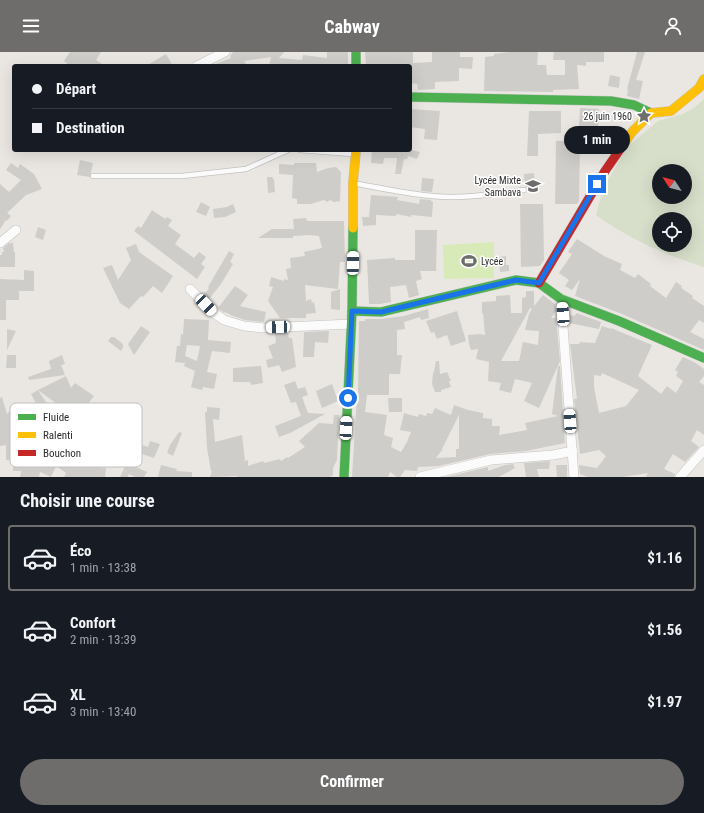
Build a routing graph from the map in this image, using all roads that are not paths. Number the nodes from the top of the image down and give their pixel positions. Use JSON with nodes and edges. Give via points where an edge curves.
{"nodes":[{"id":1,"x":225,"y":52,"type":"edge"},
{"id":2,"x":356,"y":52,"type":"edge"},
{"id":3,"x":201,"y":64,"type":"edge"},
{"id":4,"x":356,"y":64,"type":"edge"},
{"id":5,"x":704,"y":79,"type":"edge"},
{"id":6,"x":412,"y":97,"type":"edge"},
{"id":7,"x":651,"y":113,"type":"junction"},
{"id":8,"x":284,"y":152,"type":"edge"},
{"id":9,"x":356,"y":152,"type":"edge"},
{"id":10,"x":93,"y":176,"type":"dead end"},
{"id":11,"x":353,"y":183,"type":"junction"},
{"id":12,"x":524,"y":190,"type":"dead end"},
{"id":13,"x":16,"y":230,"type":"dead end"},
{"id":14,"x":0,"y":243,"type":"edge"},
{"id":15,"x":539,"y":283,"type":"junction"},
{"id":16,"x":190,"y":288,"type":"dead end"},
{"id":17,"x":562,"y":299,"type":"junction"},
{"id":18,"x":352,"y":311,"type":"junction"},
{"id":19,"x":351,"y":324,"type":"junction"},
{"id":20,"x":704,"y":358,"type":"edge"},
{"id":21,"x":704,"y":450,"type":"edge"},
{"id":22,"x":573,"y":451,"type":"junction"},
{"id":23,"x":344,"y":477,"type":"edge"},
{"id":24,"x":420,"y":477,"type":"edge"},
{"id":25,"x":574,"y":477,"type":"edge"},
{"id":26,"x":680,"y":477,"type":"edge"}],
"edges":[{"from":1,"to":3,"type":"street"},
{"from":2,"to":4,"type":"street"},
{"from":5,"to":7,"type":"street","via":[[699,88],[671,111]]},
{"from":6,"to":7,"type":"street","via":[[611,101],[634,105]]},
{"from":7,"to":15,"type":"street","via":[[632,132],[605,171]]},
{"from":8,"to":10,"type":"lane","via":[[246,169],[182,176]]},
{"from":9,"to":11,"type":"street"},
{"from":11,"to":12,"type":"lane","via":[[434,196],[485,196]]},
{"from":11,"to":18,"type":"street"},
{"from":13,"to":14,"type":"street"},
{"from":15,"to":17,"type":"street"},
{"from":15,"to":18,"type":"street","via":[[516,280],[381,312]]},
{"from":16,"to":19,"type":"street","via":[[214,314],[244,326],[264,328]]},
{"from":17,"to":20,"type":"street"},
{"from":17,"to":22,"type":"street"},
{"from":18,"to":19,"type":"street"},
{"from":19,"to":23,"type":"street"},
{"from":21,"to":26,"type":"street"},
{"from":22,"to":24,"type":"street","via":[[491,460]]},
{"from":22,"to":25,"type":"street"}]}
